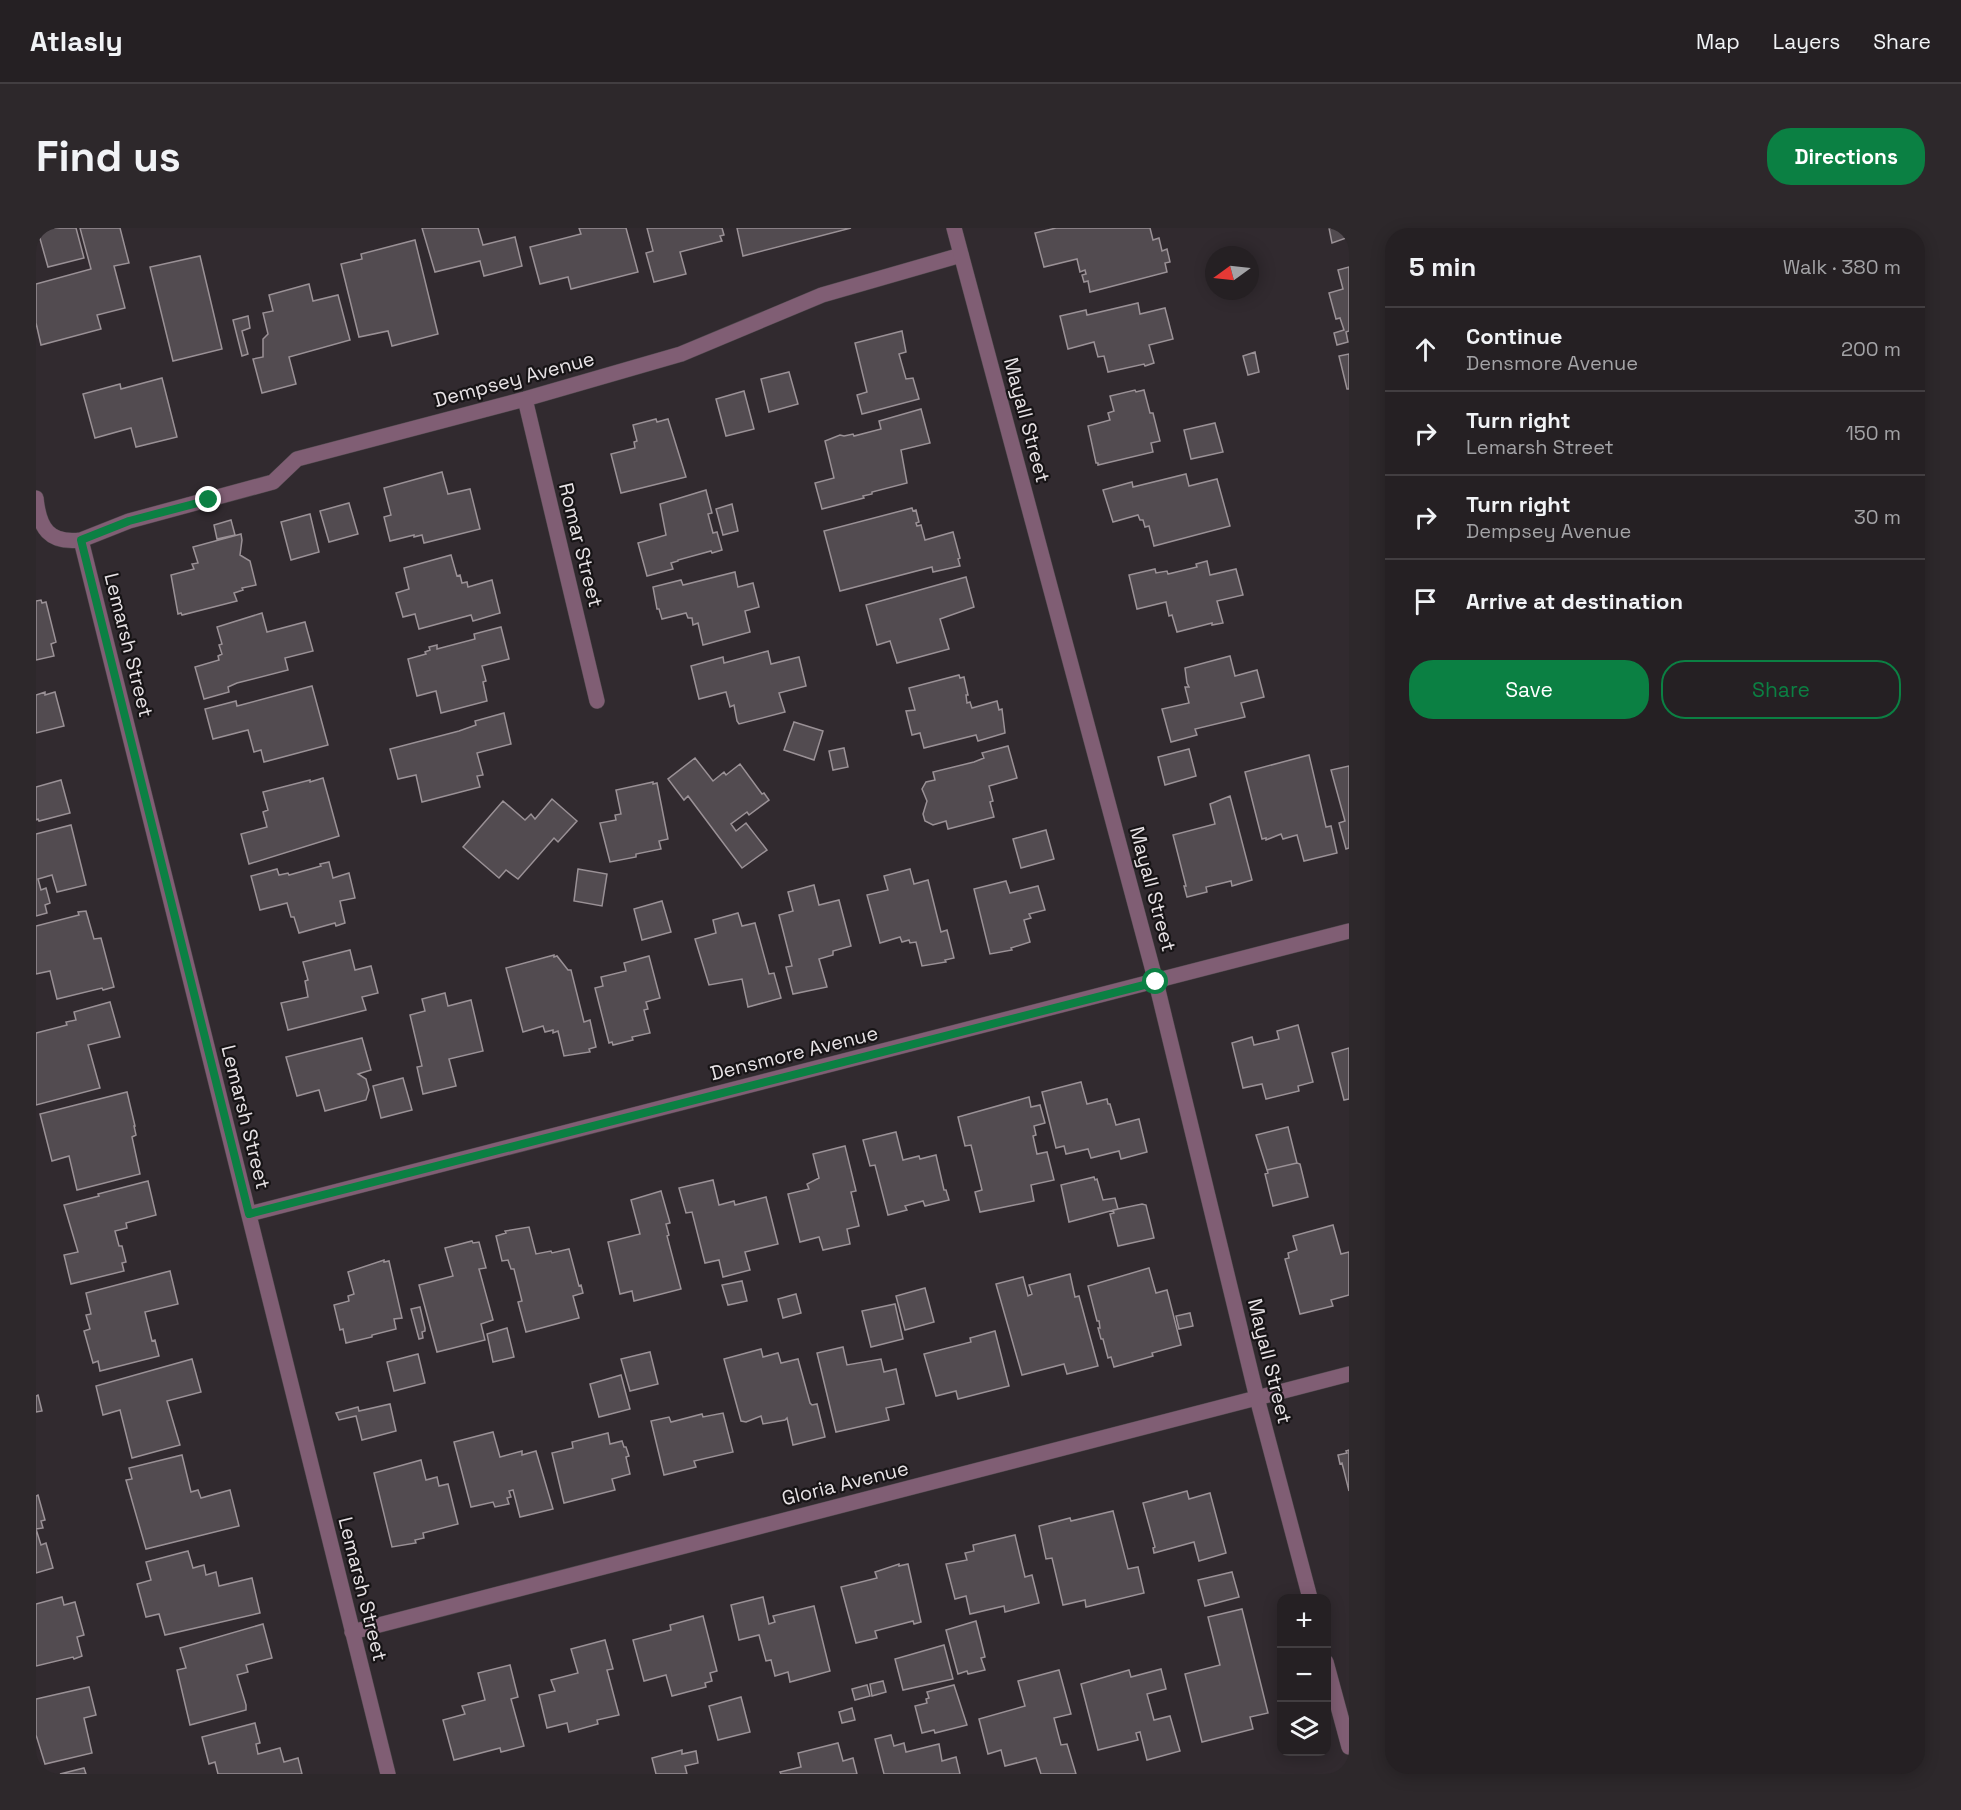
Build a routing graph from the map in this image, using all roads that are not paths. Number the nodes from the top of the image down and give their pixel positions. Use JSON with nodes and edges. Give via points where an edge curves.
{"nodes":[{"id":1,"x":954,"y":228,"type":"edge"},
{"id":2,"x":961,"y":255,"type":"junction"},
{"id":3,"x":525,"y":399,"type":"junction"},
{"id":4,"x":36,"y":498,"type":"edge"},
{"id":5,"x":39,"y":527,"type":"edge"},
{"id":6,"x":81,"y":540,"type":"junction"},
{"id":7,"x":597,"y":701,"type":"dead end"},
{"id":8,"x":1349,"y":931,"type":"edge"},
{"id":9,"x":1156,"y":982,"type":"junction"},
{"id":10,"x":249,"y":1214,"type":"junction"},
{"id":11,"x":1349,"y":1374,"type":"edge"},
{"id":12,"x":1257,"y":1398,"type":"junction"},
{"id":13,"x":1309,"y":1594,"type":"edge"},
{"id":14,"x":352,"y":1632,"type":"junction"},
{"id":15,"x":1331,"y":1680,"type":"edge"},
{"id":16,"x":1349,"y":1747,"type":"edge"},
{"id":17,"x":388,"y":1774,"type":"edge"}],
"edges":[{"from":1,"to":2,"type":"street","name":"Mayall Street"},
{"from":2,"to":3,"type":"street","name":"Dempsey Avenue","via":[[822,295],[681,354]]},
{"from":2,"to":9,"type":"street","name":"Mayall Street"},
{"from":3,"to":6,"type":"street","name":"Dempsey Avenue","via":[[297,459],[273,482],[129,521]]},
{"from":3,"to":7,"type":"street","name":"Romar Street"},
{"from":4,"to":5,"type":"street"},
{"from":5,"to":6,"type":"street","via":[[67,542]]},
{"from":6,"to":10,"type":"street","name":"Lemarsh Street"},
{"from":8,"to":9,"type":"street","name":"Densmore Avenue"},
{"from":9,"to":10,"type":"street","name":"Densmore Avenue"},
{"from":9,"to":12,"type":"street","name":"Mayall Street"},
{"from":10,"to":14,"type":"street","name":"Lemarsh Street"},
{"from":11,"to":12,"type":"street","name":"Gloria Avenue"},
{"from":12,"to":13,"type":"street","name":"Mayall Street"},
{"from":12,"to":14,"type":"street","name":"Gloria Avenue"},
{"from":14,"to":17,"type":"street","name":"Lemarsh Street"},
{"from":15,"to":16,"type":"street"}]}
